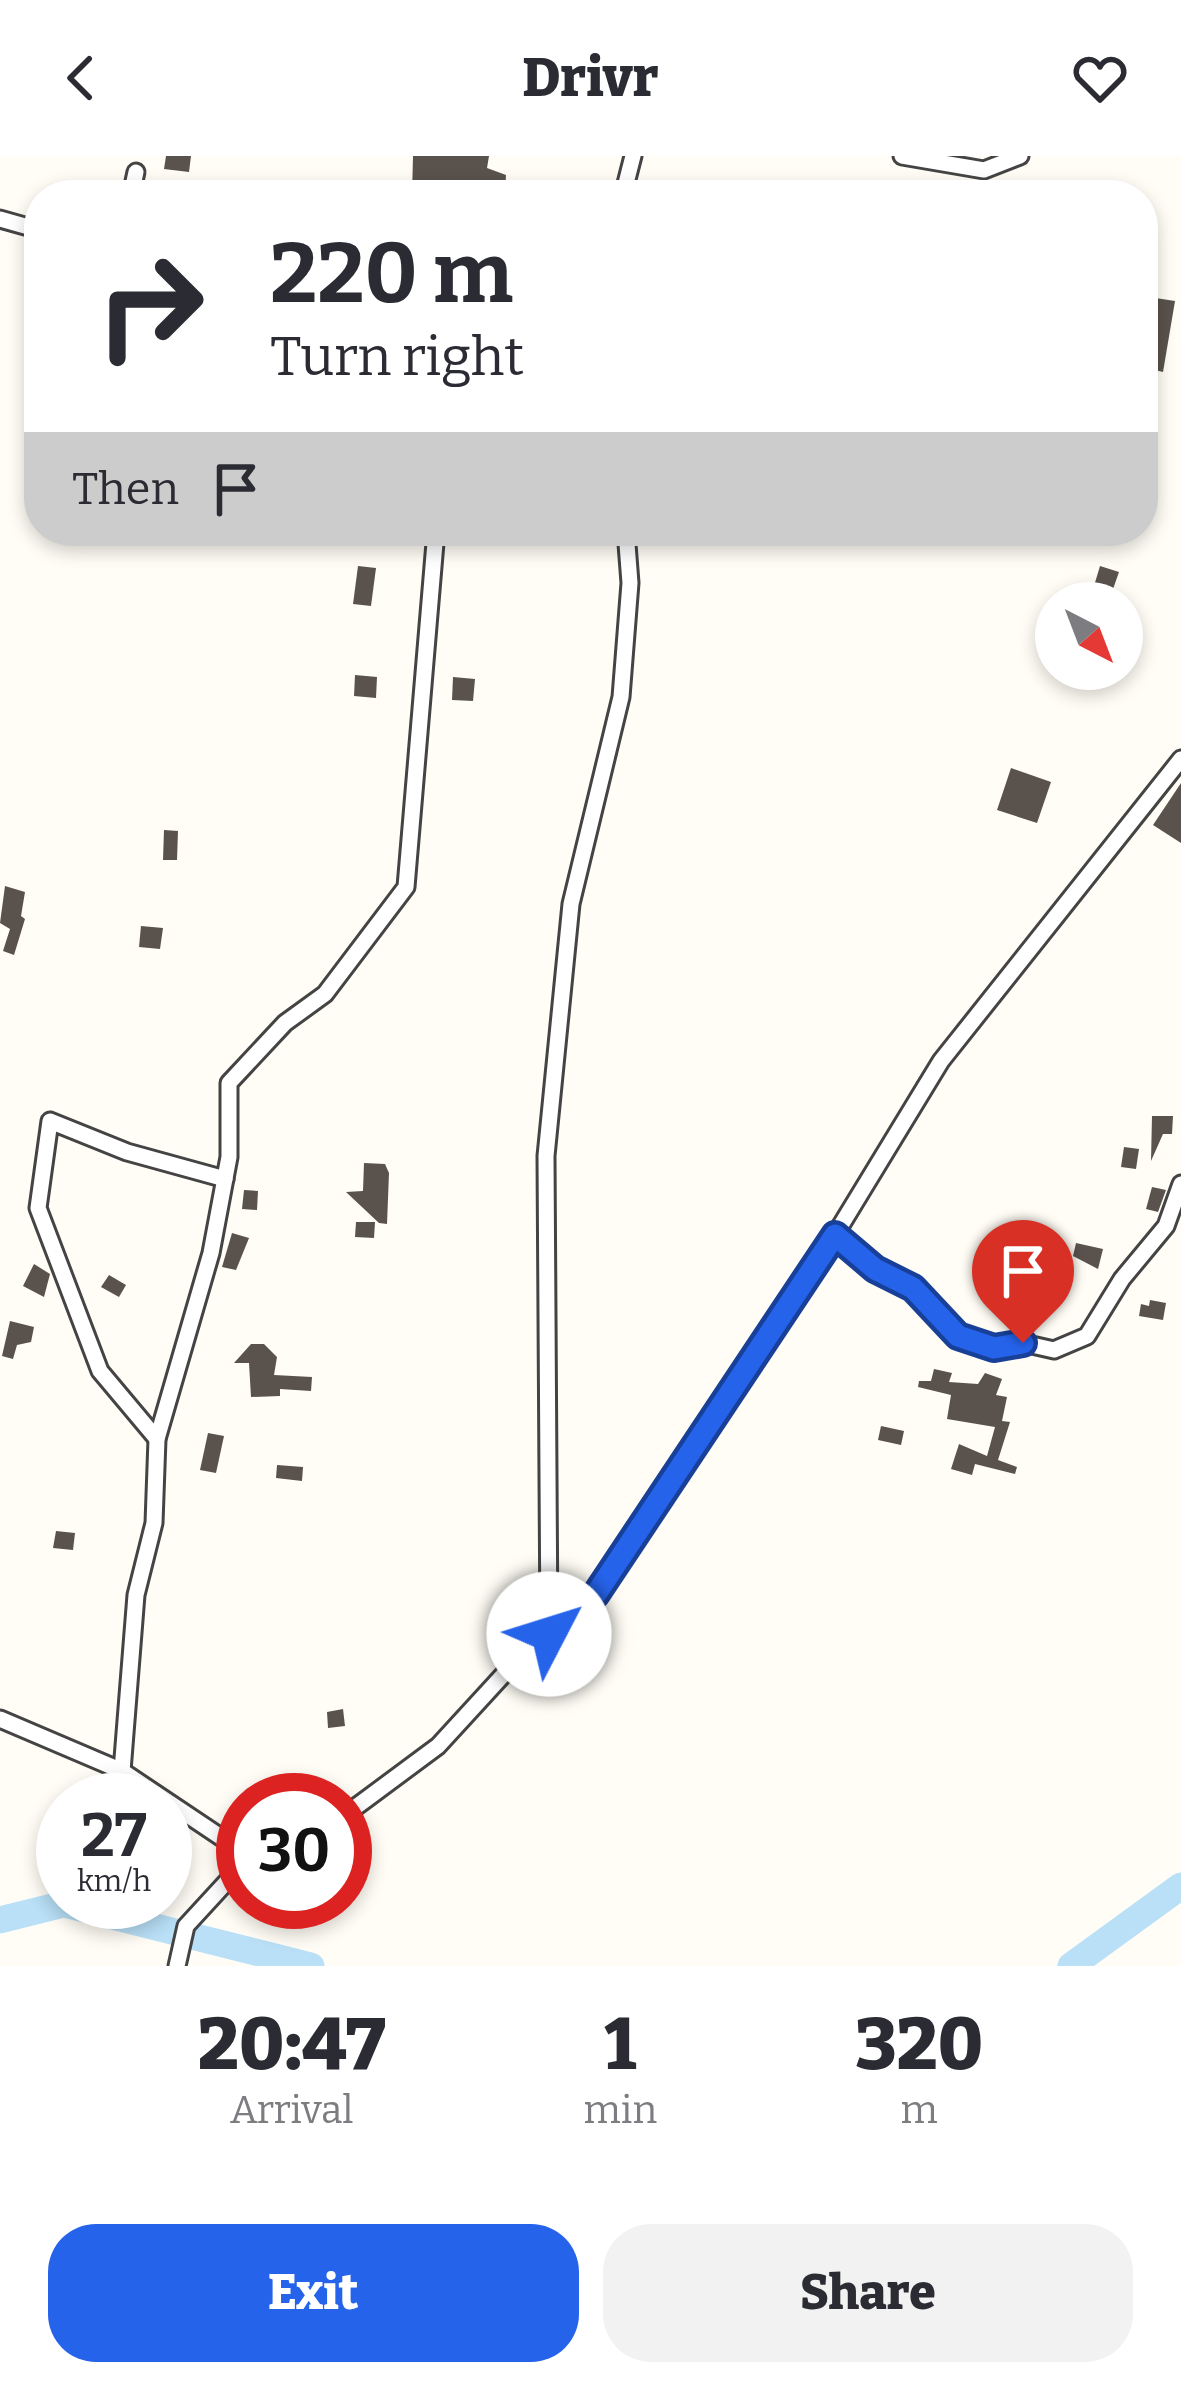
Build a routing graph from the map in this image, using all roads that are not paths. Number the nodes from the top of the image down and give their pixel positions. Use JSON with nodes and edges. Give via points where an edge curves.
{"nodes":[{"id":1,"x":902,"y":156,"type":"edge"},
{"id":2,"x":1019,"y":156,"type":"edge"},
{"id":3,"x":136,"y":172,"type":"dead end"},
{"id":4,"x":134,"y":180,"type":"edge"},
{"id":5,"x":435,"y":546,"type":"edge"},
{"id":6,"x":627,"y":546,"type":"edge"},
{"id":7,"x":1181,"y":760,"type":"edge"},
{"id":8,"x":225,"y":1179,"type":"junction"},
{"id":9,"x":1181,"y":1184,"type":"edge"},
{"id":10,"x":835,"y":1235,"type":"junction"},
{"id":11,"x":158,"y":1439,"type":"junction"},
{"id":12,"x":549,"y":1634,"type":"junction"},
{"id":13,"x":0,"y":1719,"type":"edge"},
{"id":14,"x":122,"y":1771,"type":"junction"},
{"id":15,"x":372,"y":1795,"type":"edge"},
{"id":16,"x":216,"y":1834,"type":"edge"},
{"id":17,"x":216,"y":1893,"type":"edge"},
{"id":18,"x":177,"y":1966,"type":"edge"}],
"edges":[{"from":1,"to":2,"type":"street","via":[[984,170]]},
{"from":3,"to":4,"type":"street"},
{"from":5,"to":8,"type":"street","via":[[406,886],[325,994],[229,1083]]},
{"from":6,"to":12,"type":"street","via":[[621,697],[571,904],[546,1156]]},
{"from":7,"to":10,"type":"street","via":[[941,1061]]},
{"from":8,"to":11,"type":"street"},
{"from":8,"to":11,"type":"street","via":[[50,1121],[38,1208],[100,1371]]},
{"from":9,"to":10,"type":"street","via":[[1166,1226],[1088,1336],[1054,1351],[1023,1343],[994,1348],[958,1336],[913,1288]]},
{"from":10,"to":12,"type":"street","via":[[596,1594]]},
{"from":11,"to":14,"type":"street"},
{"from":12,"to":15,"type":"street","via":[[438,1746]]},
{"from":13,"to":14,"type":"street"},
{"from":14,"to":16,"type":"street"},
{"from":17,"to":18,"type":"street","via":[[185,1926]]}]}
